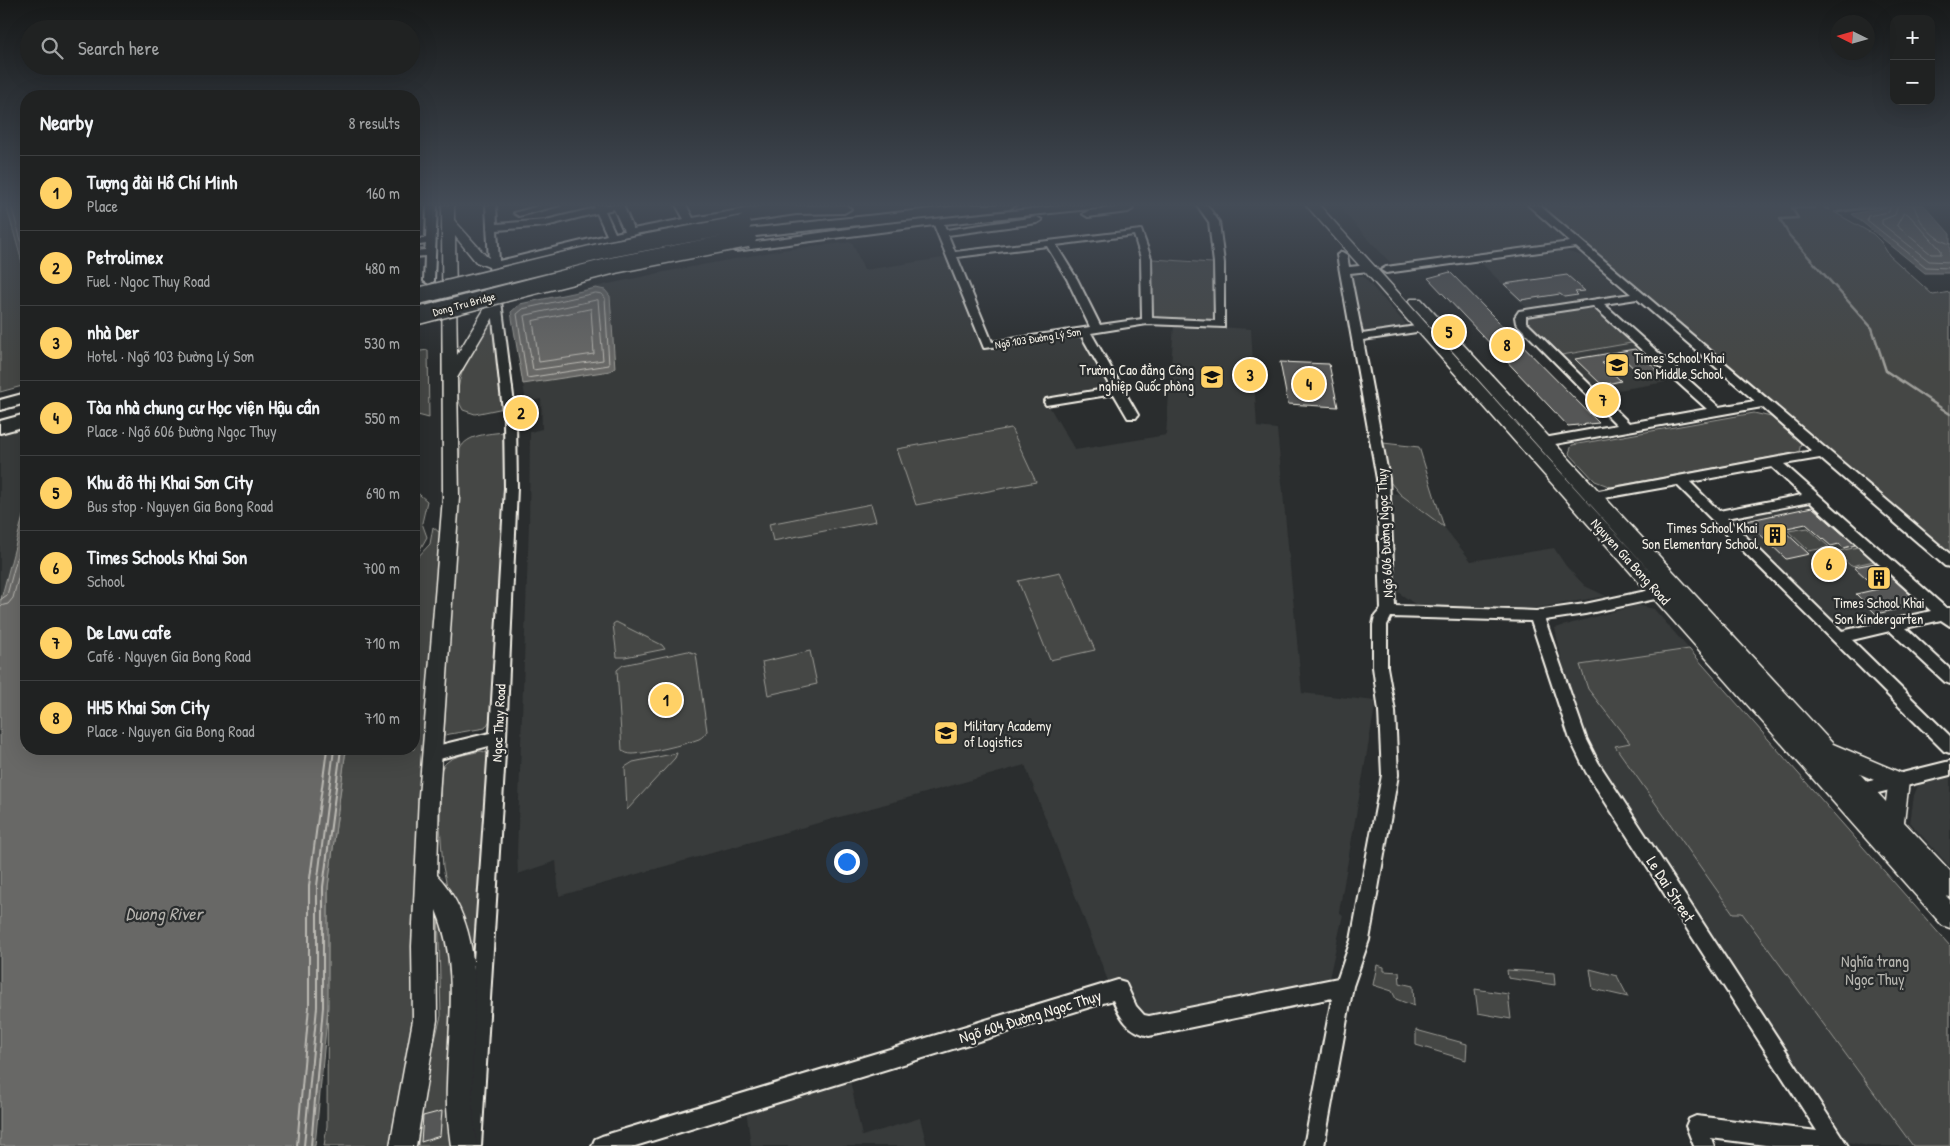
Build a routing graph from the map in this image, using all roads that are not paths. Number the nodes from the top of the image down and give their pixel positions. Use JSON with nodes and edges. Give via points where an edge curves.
{"nodes":[{"id":1,"x":430,"y":258,"type":"edge"},
{"id":2,"x":449,"y":258,"type":"edge"},
{"id":3,"x":481,"y":258,"type":"edge"},
{"id":4,"x":494,"y":258,"type":"edge"},
{"id":5,"x":521,"y":258,"type":"edge"},
{"id":6,"x":546,"y":258,"type":"edge"},
{"id":7,"x":571,"y":258,"type":"edge"},
{"id":8,"x":616,"y":258,"type":"edge"},
{"id":9,"x":638,"y":258,"type":"edge"},
{"id":10,"x":676,"y":258,"type":"edge"},
{"id":11,"x":953,"y":258,"type":"edge"},
{"id":12,"x":1059,"y":258,"type":"edge"},
{"id":13,"x":1146,"y":258,"type":"edge"},
{"id":14,"x":1218,"y":258,"type":"edge"},
{"id":15,"x":1343,"y":258,"type":"edge"},
{"id":16,"x":1360,"y":258,"type":"edge"},
{"id":17,"x":1376,"y":258,"type":"edge"},
{"id":18,"x":1471,"y":258,"type":"edge"},
{"id":19,"x":1595,"y":258,"type":"edge"},
{"id":20,"x":494,"y":265,"type":"junction"},
{"id":21,"x":1369,"y":268,"type":"junction"},
{"id":22,"x":1386,"y":270,"type":"junction"},
{"id":23,"x":1345,"y":272,"type":"junction"},
{"id":24,"x":429,"y":281,"type":"dead end"},
{"id":25,"x":420,"y":290,"type":"edge"},
{"id":26,"x":420,"y":296,"type":"edge"},
{"id":27,"x":1639,"y":296,"type":"junction"},
{"id":28,"x":496,"y":301,"type":"junction"},
{"id":29,"x":1595,"y":302,"type":"junction"},
{"id":30,"x":420,"y":308,"type":"edge"},
{"id":31,"x":420,"y":315,"type":"edge"},
{"id":32,"x":1147,"y":320,"type":"junction"},
{"id":33,"x":1423,"y":328,"type":"junction"},
{"id":34,"x":1097,"y":329,"type":"junction"},
{"id":35,"x":1084,"y":331,"type":"junction"},
{"id":36,"x":1357,"y":338,"type":"junction"},
{"id":37,"x":451,"y":376,"type":"junction"},
{"id":38,"x":1117,"y":390,"type":"junction"},
{"id":39,"x":20,"y":393,"type":"edge"},
{"id":40,"x":0,"y":398,"type":"edge"},
{"id":41,"x":20,"y":400,"type":"edge"},
{"id":42,"x":1050,"y":402,"type":"dead end"},
{"id":43,"x":1765,"y":403,"type":"junction"},
{"id":44,"x":0,"y":405,"type":"edge"},
{"id":45,"x":1717,"y":412,"type":"junction"},
{"id":46,"x":20,"y":414,"type":"edge"},
{"id":47,"x":1132,"y":415,"type":"dead end"},
{"id":48,"x":0,"y":419,"type":"edge"},
{"id":49,"x":20,"y":422,"type":"edge"},
{"id":50,"x":0,"y":427,"type":"edge"},
{"id":51,"x":1627,"y":428,"type":"junction"},
{"id":52,"x":1536,"y":444,"type":"junction"},
{"id":53,"x":1823,"y":453,"type":"junction"},
{"id":54,"x":1774,"y":462,"type":"junction"},
{"id":55,"x":1680,"y":480,"type":"junction"},
{"id":56,"x":1813,"y":497,"type":"junction"},
{"id":57,"x":1584,"y":498,"type":"junction"},
{"id":58,"x":1716,"y":516,"type":"junction"},
{"id":59,"x":1950,"y":562,"type":"edge"},
{"id":60,"x":1660,"y":593,"type":"junction"},
{"id":61,"x":1388,"y":611,"type":"junction"},
{"id":62,"x":1536,"y":616,"type":"junction"},
{"id":63,"x":1948,"y":616,"type":"edge"},
{"id":64,"x":1893,"y":625,"type":"junction"},
{"id":65,"x":1839,"y":637,"type":"junction"},
{"id":66,"x":1950,"y":678,"type":"edge"},
{"id":67,"x":498,"y":737,"type":"junction"},
{"id":68,"x":1950,"y":746,"type":"edge"},
{"id":69,"x":1824,"y":750,"type":"junction"},
{"id":70,"x":432,"y":754,"type":"junction"},
{"id":71,"x":1950,"y":768,"type":"edge"},
{"id":72,"x":1898,"y":781,"type":"junction"},
{"id":73,"x":1861,"y":790,"type":"junction"},
{"id":74,"x":1841,"y":795,"type":"junction"},
{"id":75,"x":1893,"y":825,"type":"junction"},
{"id":76,"x":427,"y":880,"type":"junction"},
{"id":77,"x":1950,"y":887,"type":"edge"},
{"id":78,"x":1950,"y":917,"type":"edge"},
{"id":79,"x":1344,"y":986,"type":"junction"},
{"id":80,"x":1837,"y":1145,"type":"edge"},
{"id":81,"x":403,"y":1146,"type":"edge"},
{"id":82,"x":464,"y":1146,"type":"edge"},
{"id":83,"x":471,"y":1146,"type":"edge"},
{"id":84,"x":602,"y":1146,"type":"edge"},
{"id":85,"x":1314,"y":1146,"type":"edge"},
{"id":86,"x":1704,"y":1146,"type":"edge"}],
"edges":[{"from":1,"to":24,"type":"street"},
{"from":2,"to":37,"type":"main road"},
{"from":3,"to":20,"type":"main road"},
{"from":4,"to":20,"type":"street","name":"Ngoc Thuy Road"},
{"from":5,"to":20,"type":"street"},
{"from":6,"to":25,"type":"highway","name":"Dong Tru Bridge"},
{"from":7,"to":26,"type":"highway","name":"Dong Tru Bridge","bridge":true},
{"from":8,"to":30,"type":"highway","name":"Dong Tru Bridge"},
{"from":9,"to":31,"type":"highway","name":"Dong Tru Bridge","bridge":true},
{"from":10,"to":28,"type":"street"},
{"from":11,"to":35,"type":"street","name":"Ngõ 103 Đường Lý Sơn","via":[[988,346]]},
{"from":12,"to":34,"type":"street"},
{"from":13,"to":32,"type":"street"},
{"from":14,"to":32,"type":"street","name":"Ngõ 103 Đường Lý Sơn","via":[[1220,325]]},
{"from":15,"to":23,"type":"street","name":"Ngõ 606 Đường Ngọc Thụy"},
{"from":16,"to":21,"type":"main road","name":"Nguyen Gia Bong Road"},
{"from":17,"to":22,"type":"main road","name":"Nguyen Gia Bong Road"},
{"from":18,"to":22,"type":"street"},
{"from":19,"to":27,"type":"street"},
{"from":20,"to":28,"type":"street","name":"Ngoc Thuy Road"},
{"from":21,"to":22,"type":"main road"},
{"from":21,"to":23,"type":"street"},
{"from":21,"to":33,"type":"main road","name":"Nguyen Gia Bong Road"},
{"from":22,"to":52,"type":"main road","name":"Nguyen Gia Bong Road"},
{"from":23,"to":36,"type":"street","name":"Ngõ 606 Đường Ngọc Thụy"},
{"from":27,"to":29,"type":"street"},
{"from":27,"to":43,"type":"street"},
{"from":28,"to":37,"type":"main road"},
{"from":28,"to":67,"type":"street","name":"Ngoc Thuy Road","via":[[511,446]]},
{"from":29,"to":45,"type":"street"},
{"from":29,"to":51,"type":"street","via":[[1523,313],[1520,320]]},
{"from":32,"to":34,"type":"street","name":"Ngõ 103 Đường Lý Sơn"},
{"from":33,"to":36,"type":"street"},
{"from":33,"to":52,"type":"main road","name":"Nguyen Gia Bong Road"},
{"from":34,"to":35,"type":"street","name":"Ngõ 103 Đường Lý Sơn"},
{"from":35,"to":38,"type":"street"},
{"from":36,"to":61,"type":"street","name":"Ngõ 606 Đường Ngọc Thụy","via":[[1382,479]]},
{"from":37,"to":70,"type":"main road","via":[[451,497]]},
{"from":38,"to":42,"type":"street"},
{"from":38,"to":47,"type":"street"},
{"from":39,"to":40,"type":"highway"},
{"from":41,"to":44,"type":"highway"},
{"from":43,"to":45,"type":"street"},
{"from":43,"to":53,"type":"street"},
{"from":45,"to":51,"type":"street"},
{"from":46,"to":48,"type":"highway"},
{"from":49,"to":50,"type":"highway"},
{"from":51,"to":52,"type":"street"},
{"from":52,"to":57,"type":"main road","name":"Nguyen Gia Bong Road"},
{"from":53,"to":54,"type":"street"},
{"from":53,"to":59,"type":"street"},
{"from":54,"to":55,"type":"street"},
{"from":54,"to":56,"type":"street"},
{"from":55,"to":57,"type":"street"},
{"from":55,"to":58,"type":"street"},
{"from":56,"to":58,"type":"street"},
{"from":56,"to":63,"type":"street"},
{"from":57,"to":60,"type":"main road","name":"Nguyen Gia Bong Road"},
{"from":57,"to":69,"type":"main road","name":"Nguyen Gia Bong Road"},
{"from":58,"to":65,"type":"street"},
{"from":60,"to":62,"type":"street"},
{"from":60,"to":74,"type":"main road","name":"Nguyen Gia Bong Road"},
{"from":61,"to":62,"type":"street"},
{"from":61,"to":79,"type":"street","name":"Ngõ 606 Đường Ngọc Thụy","via":[[1382,616],[1380,625],[1380,667],[1387,711],[1390,775],[1360,940]]},
{"from":62,"to":80,"type":"street","name":"Le Dai Street","via":[[1578,739],[1592,767]]},
{"from":63,"to":64,"type":"street"},
{"from":64,"to":65,"type":"street"},
{"from":64,"to":66,"type":"street"},
{"from":65,"to":68,"type":"street"},
{"from":67,"to":70,"type":"street"},
{"from":67,"to":83,"type":"street","name":"Ngoc Thuy Road"},
{"from":69,"to":72,"type":"main road"},
{"from":69,"to":73,"type":"main road","name":"Nguyen Gia Bong Road"},
{"from":70,"to":76,"type":"main road"},
{"from":71,"to":72,"type":"street"},
{"from":72,"to":73,"type":"street"},
{"from":72,"to":75,"type":"main road"},
{"from":73,"to":74,"type":"street"},
{"from":73,"to":75,"type":"main road","name":"Nguyen Gia Bong Road"},
{"from":74,"to":78,"type":"main road","name":"Nguyen Gia Bong Road"},
{"from":75,"to":77,"type":"main road","name":"Nguyen Gia Bong Road"},
{"from":76,"to":81,"type":"main road","via":[[424,946],[426,1020]]},
{"from":76,"to":82,"type":"main road","via":[[444,901],[458,939],[462,965],[458,1094]]},
{"from":79,"to":84,"type":"street","name":"Ngõ 604 Đường Ngọc Thụy","via":[[1149,1026],[1139,1025],[1132,1018],[1118,989]]},
{"from":79,"to":85,"type":"street"},
{"from":80,"to":86,"type":"street","via":[[1696,1126]]}]}
